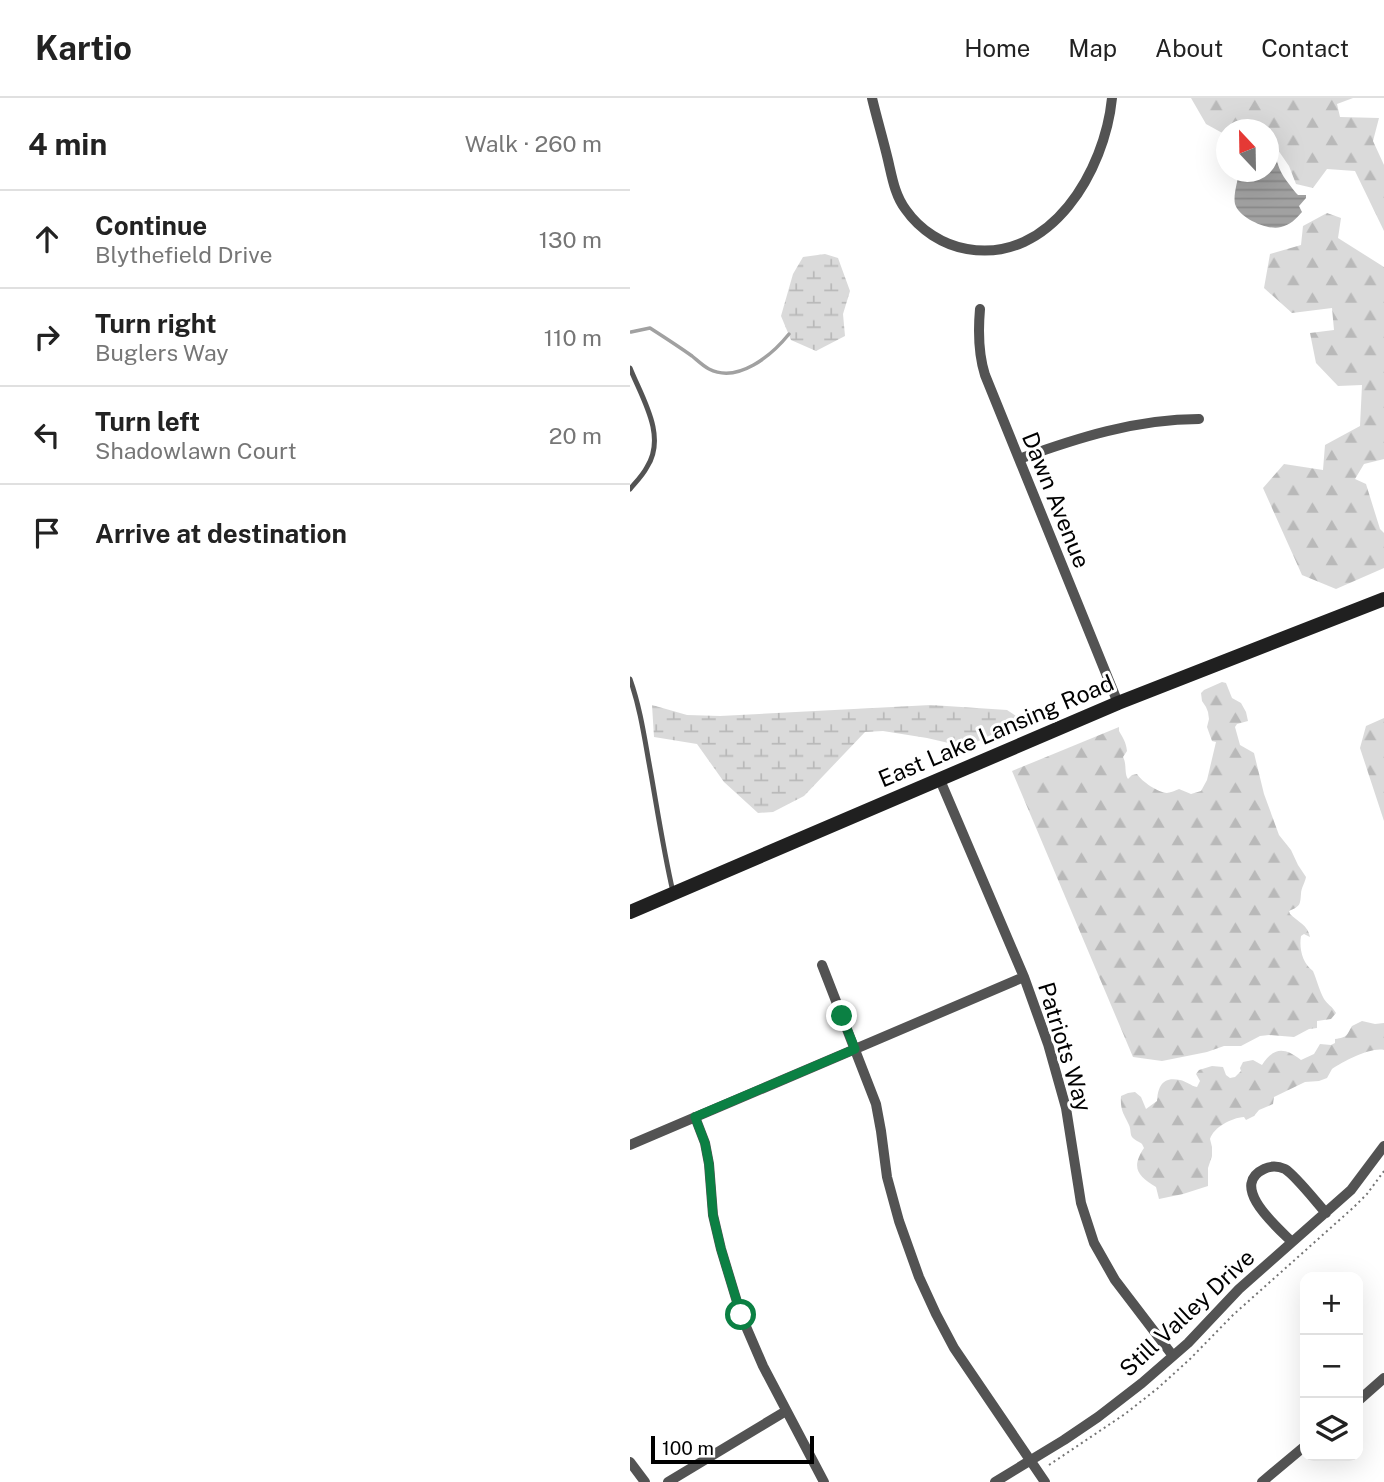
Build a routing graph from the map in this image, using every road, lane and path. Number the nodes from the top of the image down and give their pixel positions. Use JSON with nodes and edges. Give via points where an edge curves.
{"nodes":[{"id":1,"x":872,"y":98,"type":"edge"},
{"id":2,"x":1112,"y":98,"type":"edge"},
{"id":3,"x":979,"y":309,"type":"dead end"},
{"id":4,"x":630,"y":368,"type":"edge"},
{"id":5,"x":1199,"y":419,"type":"dead end"},
{"id":6,"x":1018,"y":459,"type":"junction"},
{"id":7,"x":630,"y":489,"type":"edge"},
{"id":8,"x":1384,"y":599,"type":"edge"},
{"id":9,"x":630,"y":679,"type":"edge"},
{"id":10,"x":1118,"y":703,"type":"junction"},
{"id":11,"x":940,"y":780,"type":"junction"},
{"id":12,"x":674,"y":893,"type":"junction"},
{"id":13,"x":630,"y":912,"type":"edge"},
{"id":14,"x":822,"y":965,"type":"dead end"},
{"id":15,"x":1024,"y":977,"type":"junction"},
{"id":16,"x":855,"y":1049,"type":"junction"},
{"id":17,"x":695,"y":1117,"type":"junction"},
{"id":18,"x":630,"y":1145,"type":"edge"},
{"id":19,"x":1384,"y":1146,"type":"edge"},
{"id":20,"x":1326,"y":1213,"type":"junction"},
{"id":21,"x":1292,"y":1242,"type":"junction"},
{"id":22,"x":1173,"y":1356,"type":"junction"},
{"id":23,"x":1384,"y":1378,"type":"edge"},
{"id":24,"x":1361,"y":1398,"type":"edge"},
{"id":25,"x":786,"y":1411,"type":"junction"},
{"id":26,"x":1300,"y":1450,"type":"edge"},
{"id":27,"x":1031,"y":1461,"type":"junction"},
{"id":28,"x":630,"y":1462,"type":"edge"},
{"id":29,"x":645,"y":1482,"type":"edge"},
{"id":30,"x":668,"y":1482,"type":"edge"},
{"id":31,"x":824,"y":1482,"type":"edge"},
{"id":32,"x":995,"y":1482,"type":"edge"},
{"id":33,"x":1045,"y":1482,"type":"edge"},
{"id":34,"x":1262,"y":1482,"type":"edge"}],
"edges":[{"from":1,"to":2,"type":"street","via":[[903,207],[932,235],[954,247],[977,251],[1023,243],[1055,221],[1074,199],[1099,154]]},
{"from":3,"to":6,"type":"street","name":"Dawn Avenue","via":[[981,363]]},
{"from":4,"to":7,"type":"lane","via":[[655,436],[648,466]]},
{"from":5,"to":6,"type":"street","via":[[1116,428]]},
{"from":6,"to":10,"type":"street","name":"Dawn Avenue"},
{"from":8,"to":10,"type":"main road","name":"East Lake Lansing Road"},
{"from":9,"to":12,"type":"lane"},
{"from":10,"to":11,"type":"main road","name":"East Lake Lansing Road"},
{"from":11,"to":12,"type":"main road","name":"East Lake Lansing Road"},
{"from":11,"to":15,"type":"street","name":"Patriots Way"},
{"from":12,"to":13,"type":"main road","name":"East Lake Lansing Road"},
{"from":14,"to":16,"type":"street"},
{"from":15,"to":16,"type":"street"},
{"from":15,"to":22,"type":"street","name":"Patriots Way","via":[[1061,1088],[1081,1203],[1094,1243],[1115,1280]]},
{"from":16,"to":17,"type":"street"},
{"from":16,"to":27,"type":"street","via":[[876,1104],[887,1177],[919,1277],[954,1348]]},
{"from":17,"to":18,"type":"street"},
{"from":17,"to":25,"type":"street","via":[[705,1143],[713,1215],[730,1281]]},
{"from":19,"to":20,"type":"street","name":"Still Valley Drive","via":[[1353,1188]]},
{"from":20,"to":21,"type":"street","name":"Still Valley Drive"},
{"from":20,"to":21,"type":"street","via":[[1286,1170],[1273,1166],[1258,1173],[1252,1195]]},
{"from":21,"to":22,"type":"street","name":"Still Valley Drive"},
{"from":22,"to":27,"type":"street","name":"Still Valley Drive","via":[[1098,1417]]},
{"from":23,"to":24,"type":"street"},
{"from":25,"to":30,"type":"street"},
{"from":25,"to":31,"type":"street"},
{"from":26,"to":34,"type":"street"},
{"from":27,"to":32,"type":"street","name":"Still Valley Drive"},
{"from":27,"to":33,"type":"street"},
{"from":28,"to":29,"type":"street"}]}
